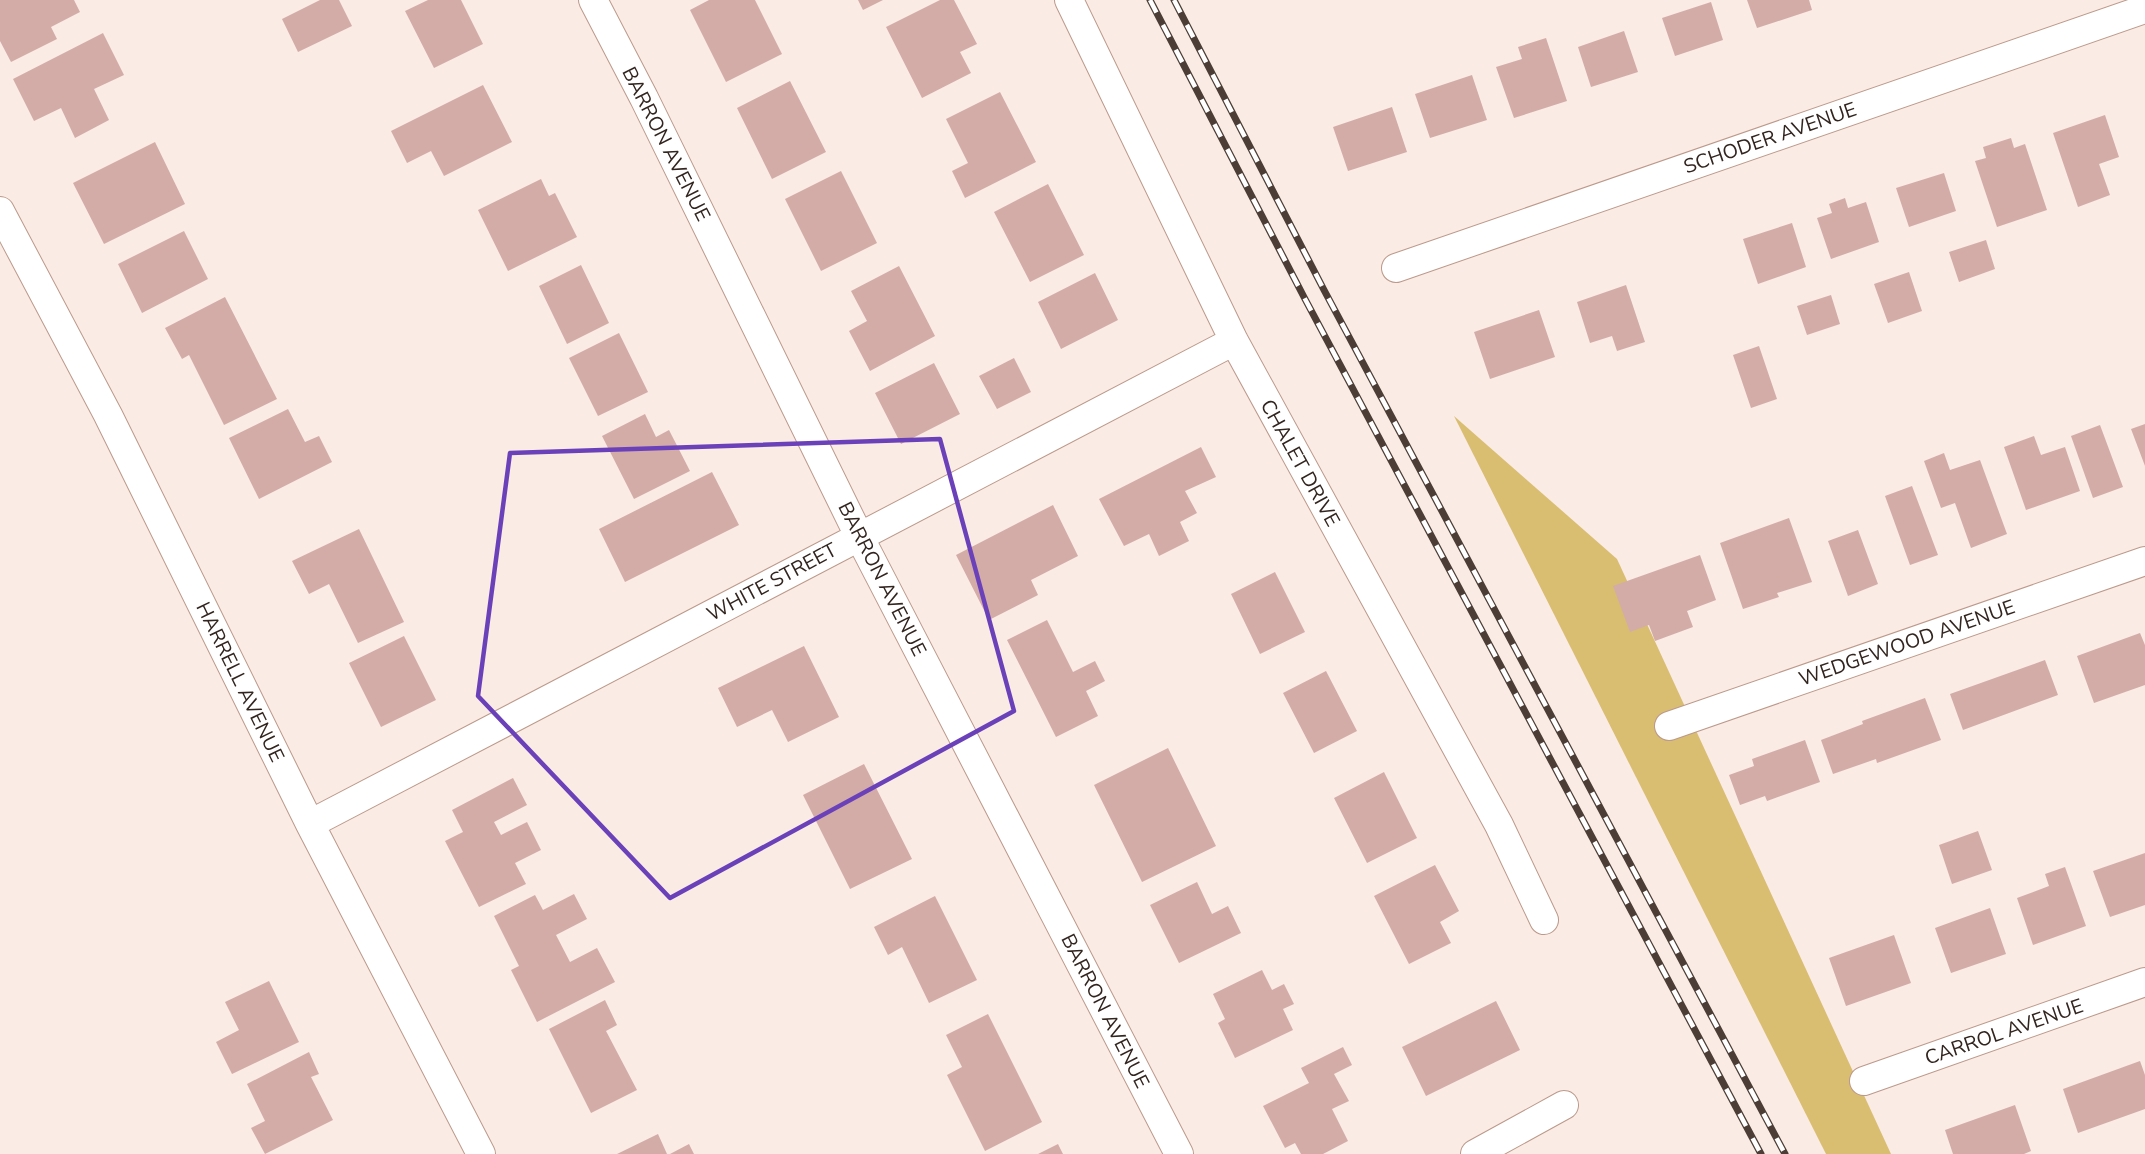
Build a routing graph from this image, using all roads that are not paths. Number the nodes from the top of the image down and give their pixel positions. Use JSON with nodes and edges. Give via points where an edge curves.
{"nodes":[{"id":1,"x":593,"y":0,"type":"edge"},
{"id":2,"x":1069,"y":0,"type":"edge"},
{"id":3,"x":2145,"y":9,"type":"edge"},
{"id":4,"x":0,"y":211,"type":"edge"},
{"id":5,"x":1396,"y":268,"type":"dead end"},
{"id":6,"x":1234,"y":341,"type":"junction"},
{"id":7,"x":859,"y":536,"type":"junction"},
{"id":8,"x":2145,"y":561,"type":"edge"},
{"id":9,"x":1669,"y":726,"type":"dead end"},
{"id":10,"x":310,"y":824,"type":"junction"},
{"id":11,"x":1544,"y":920,"type":"dead end"},
{"id":12,"x":2145,"y":982,"type":"edge"},
{"id":13,"x":1864,"y":1081,"type":"dead end"},
{"id":14,"x":1564,"y":1105,"type":"dead end"},
{"id":15,"x":481,"y":1154,"type":"edge"},
{"id":16,"x":1179,"y":1154,"type":"edge"},
{"id":17,"x":1475,"y":1154,"type":"edge"}],
"edges":[{"from":1,"to":7,"type":"street","name":"BARRON AVENUE"},
{"from":2,"to":6,"type":"street","name":"CHALET DRIVE"},
{"from":3,"to":5,"type":"street","name":"SCHODER AVENUE"},
{"from":4,"to":10,"type":"street","name":"HARRELL AVENUE","via":[[108,415]]},
{"from":6,"to":7,"type":"street","name":"WHITE STREET"},
{"from":6,"to":11,"type":"street","name":"CHALET DRIVE","via":[[1499,825]]},
{"from":7,"to":10,"type":"street","name":"WHITE STREET"},
{"from":7,"to":16,"type":"street","name":"BARRON AVENUE"},
{"from":8,"to":9,"type":"street","name":"WEDGEWOOD AVENUE"},
{"from":10,"to":15,"type":"street","name":"HARRELL AVENUE"},
{"from":12,"to":13,"type":"street","name":"CARROL AVENUE"},
{"from":14,"to":17,"type":"street"}]}
